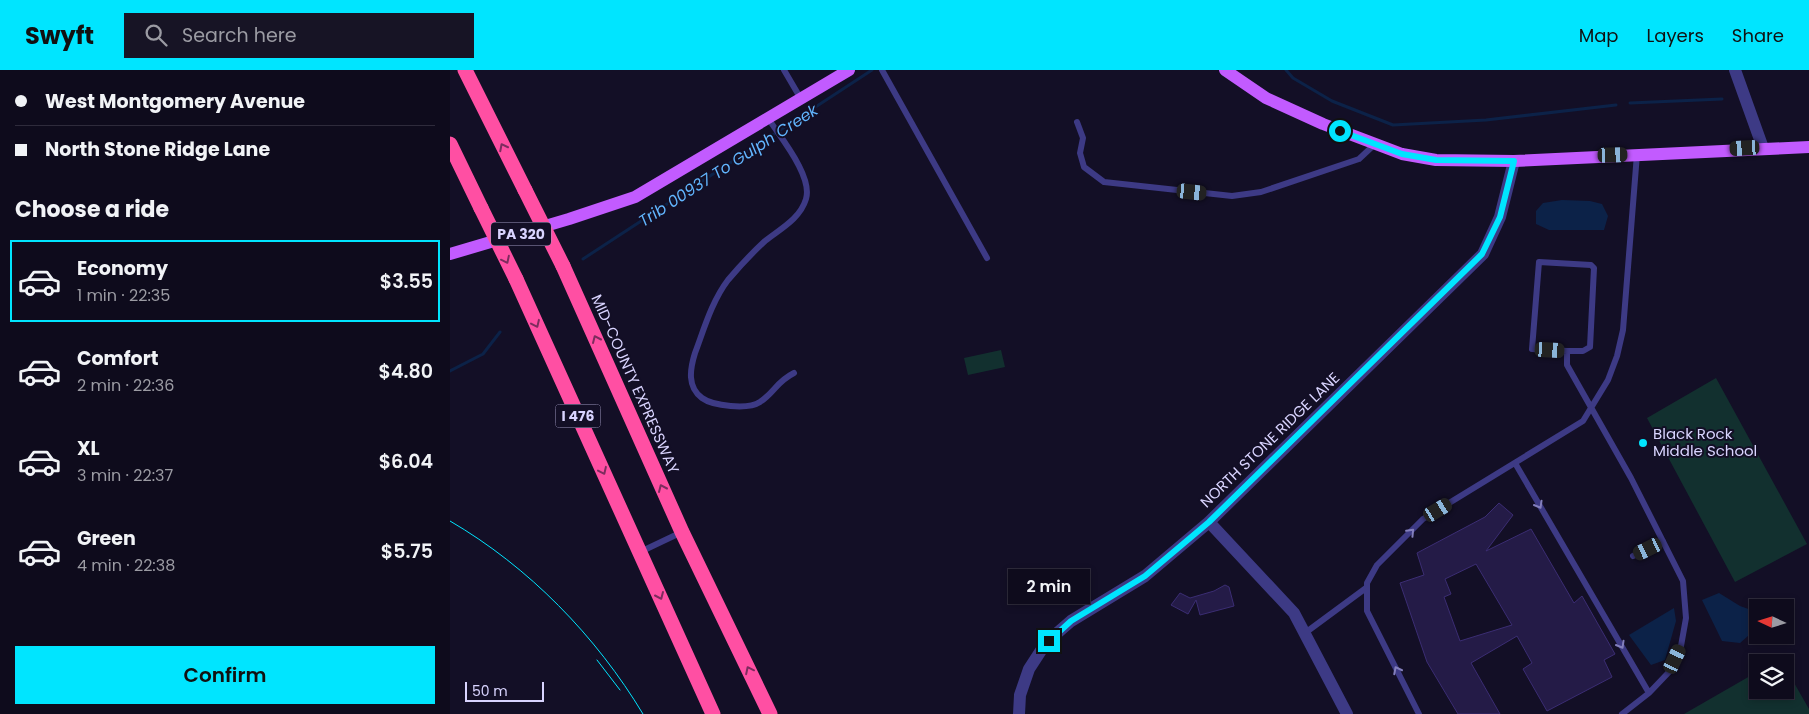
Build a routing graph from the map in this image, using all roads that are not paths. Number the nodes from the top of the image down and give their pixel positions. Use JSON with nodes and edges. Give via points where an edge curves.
{"nodes":[{"id":1,"x":465,"y":70,"type":"edge"},
{"id":2,"x":784,"y":70,"type":"edge"},
{"id":3,"x":848,"y":70,"type":"edge"},
{"id":4,"x":882,"y":70,"type":"edge"},
{"id":5,"x":1225,"y":70,"type":"edge"},
{"id":6,"x":1735,"y":70,"type":"edge"},
{"id":7,"x":801,"y":99,"type":"junction"},
{"id":8,"x":1077,"y":122,"type":"dead end"},
{"id":9,"x":771,"y":123,"type":"junction"},
{"id":10,"x":450,"y":144,"type":"edge"},
{"id":11,"x":1375,"y":144,"type":"junction"},
{"id":12,"x":1809,"y":147,"type":"edge"},
{"id":13,"x":1764,"y":148,"type":"junction"},
{"id":14,"x":1637,"y":154,"type":"junction"},
{"id":15,"x":1514,"y":161,"type":"junction"},
{"id":16,"x":450,"y":254,"type":"edge"},
{"id":17,"x":987,"y":258,"type":"dead end"},
{"id":18,"x":1567,"y":351,"type":"junction"},
{"id":19,"x":794,"y":373,"type":"dead end"},
{"id":20,"x":1591,"y":408,"type":"junction"},
{"id":21,"x":1515,"y":462,"type":"junction"},
{"id":22,"x":1209,"y":522,"type":"junction"},
{"id":23,"x":682,"y":532,"type":"junction"},
{"id":24,"x":1663,"y":541,"type":"junction"},
{"id":25,"x":640,"y":552,"type":"junction"},
{"id":26,"x":1633,"y":556,"type":"dead end"},
{"id":27,"x":1366,"y":588,"type":"junction"},
{"id":28,"x":1305,"y":633,"type":"junction"},
{"id":29,"x":1649,"y":693,"type":"junction"},
{"id":30,"x":713,"y":714,"type":"edge"},
{"id":31,"x":770,"y":714,"type":"edge"},
{"id":32,"x":1019,"y":714,"type":"edge"},
{"id":33,"x":1347,"y":714,"type":"edge"},
{"id":34,"x":1418,"y":714,"type":"edge"},
{"id":35,"x":1622,"y":714,"type":"edge"}],
"edges":[{"from":23,"to":1,"type":"highway","name":"MID-COUNTY EXPRESSWAY","number":"I 476","one_way":true,"bridge":true,"via":[[563,266]]},
{"from":2,"to":7,"type":"lane"},
{"from":3,"to":7,"type":"main road","number":"PA 320"},
{"from":4,"to":17,"type":"lane"},
{"from":5,"to":11,"type":"main road","via":[[1266,98]]},
{"from":6,"to":13,"type":"street"},
{"from":7,"to":9,"type":"main road","number":"PA 320"},
{"from":8,"to":11,"type":"lane","via":[[1083,138],[1080,153],[1084,167],[1104,182],[1232,196],[1261,192],[1359,159]]},
{"from":9,"to":16,"type":"main road","number":"PA 320","via":[[635,197],[569,220]]},
{"from":9,"to":19,"type":"lane","via":[[805,176],[807,197],[800,213],[763,243],[727,282],[706,321],[692,362],[690,380],[695,393],[707,402],[747,406],[759,403],[780,380]]},
{"from":10,"to":25,"type":"highway","number":"I 476","one_way":true,"bridge":true,"via":[[516,279]]},
{"from":11,"to":15,"type":"main road","via":[[1402,154],[1436,160]]},
{"from":12,"to":13,"type":"main road"},
{"from":13,"to":14,"type":"main road"},
{"from":14,"to":15,"type":"main road"},
{"from":14,"to":20,"type":"lane","via":[[1623,330],[1608,380]]},
{"from":15,"to":22,"type":"street","name":"NORTH STONE RIDGE LANE","via":[[1500,217],[1482,254]]},
{"from":18,"to":18,"type":"lane","via":[[1582,351],[1590,347],[1594,268],[1591,265],[1538,262],[1532,349]]},
{"from":18,"to":20,"type":"lane","via":[[1567,365]]},
{"from":20,"to":21,"type":"lane","via":[[1583,421]]},
{"from":20,"to":24,"type":"lane"},
{"from":27,"to":21,"type":"lane","one_way":true,"via":[[1378,565],[1423,519]]},
{"from":21,"to":29,"type":"lane","one_way":true},
{"from":22,"to":28,"type":"street","via":[[1294,613]]},
{"from":22,"to":32,"type":"street","name":"NORTH STONE RIDGE LANE","via":[[1145,576],[1071,621],[1056,634],[1029,669],[1020,695]]},
{"from":23,"to":25,"type":"lane"},
{"from":31,"to":23,"type":"highway","name":"MID-COUNTY EXPRESSWAY","number":"I 476","one_way":true},
{"from":24,"to":26,"type":"lane"},
{"from":24,"to":29,"type":"lane","via":[[1683,581],[1686,618],[1681,646],[1669,672]]},
{"from":25,"to":30,"type":"highway","number":"I 476","one_way":true},
{"from":27,"to":28,"type":"lane"},
{"from":34,"to":27,"type":"lane","one_way":true,"via":[[1367,611]]},
{"from":28,"to":33,"type":"street"},
{"from":29,"to":35,"type":"lane"}]}
